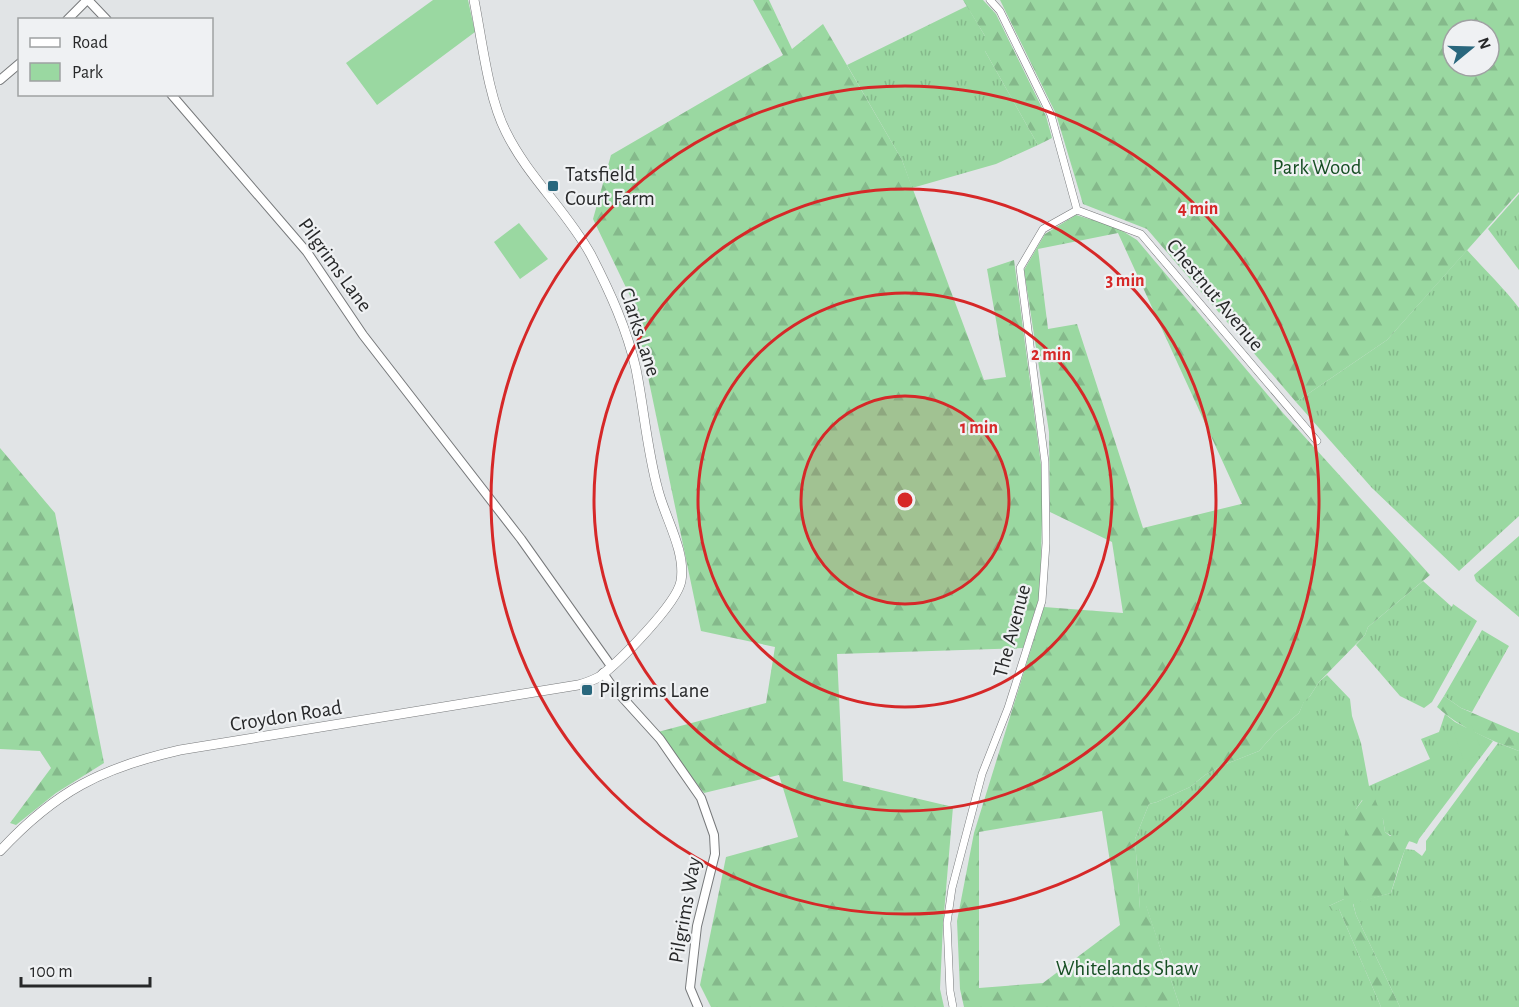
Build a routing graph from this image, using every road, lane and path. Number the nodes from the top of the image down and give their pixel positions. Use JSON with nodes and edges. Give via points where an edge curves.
{"nodes":[{"id":1,"x":87,"y":0,"type":"edge"},
{"id":2,"x":474,"y":0,"type":"edge"},
{"id":3,"x":990,"y":0,"type":"edge"},
{"id":4,"x":69,"y":18,"type":"edge"},
{"id":5,"x":106,"y":18,"type":"edge"},
{"id":6,"x":18,"y":65,"type":"edge"},
{"id":7,"x":0,"y":80,"type":"edge"},
{"id":8,"x":173,"y":96,"type":"edge"},
{"id":9,"x":1077,"y":210,"type":"junction"},
{"id":10,"x":1317,"y":441,"type":"dead end"},
{"id":11,"x":607,"y":670,"type":"junction"},
{"id":12,"x":0,"y":852,"type":"edge"},
{"id":13,"x":698,"y":1007,"type":"edge"},
{"id":14,"x":954,"y":1007,"type":"edge"}],
"edges":[{"from":1,"to":4,"type":"street"},
{"from":1,"to":5,"type":"street"},
{"from":2,"to":11,"type":"main road","name":"Clarks Lane","via":[[494,103],[506,133],[583,242],[621,317],[636,369],[658,491],[679,555],[681,584],[670,605]]},
{"from":3,"to":9,"type":"street","via":[[1000,11],[1051,115]]},
{"from":6,"to":7,"type":"street"},
{"from":8,"to":11,"type":"street","name":"Pilgrims Lane","via":[[307,252],[363,335],[521,539]]},
{"from":9,"to":10,"type":"street","name":"Chestnut Avenue","via":[[1141,234]]},
{"from":9,"to":14,"type":"street","name":"The Avenue","via":[[1043,229],[1020,268],[1045,462],[1042,601],[982,774],[952,888],[947,923]]},
{"from":11,"to":12,"type":"main road","name":"Croydon Road","via":[[578,685],[180,750],[118,767],[81,784],[39,814]]},
{"from":11,"to":13,"type":"street","name":"Pilgrims Way","via":[[700,798],[714,835],[715,854],[698,926],[690,988]]}]}
